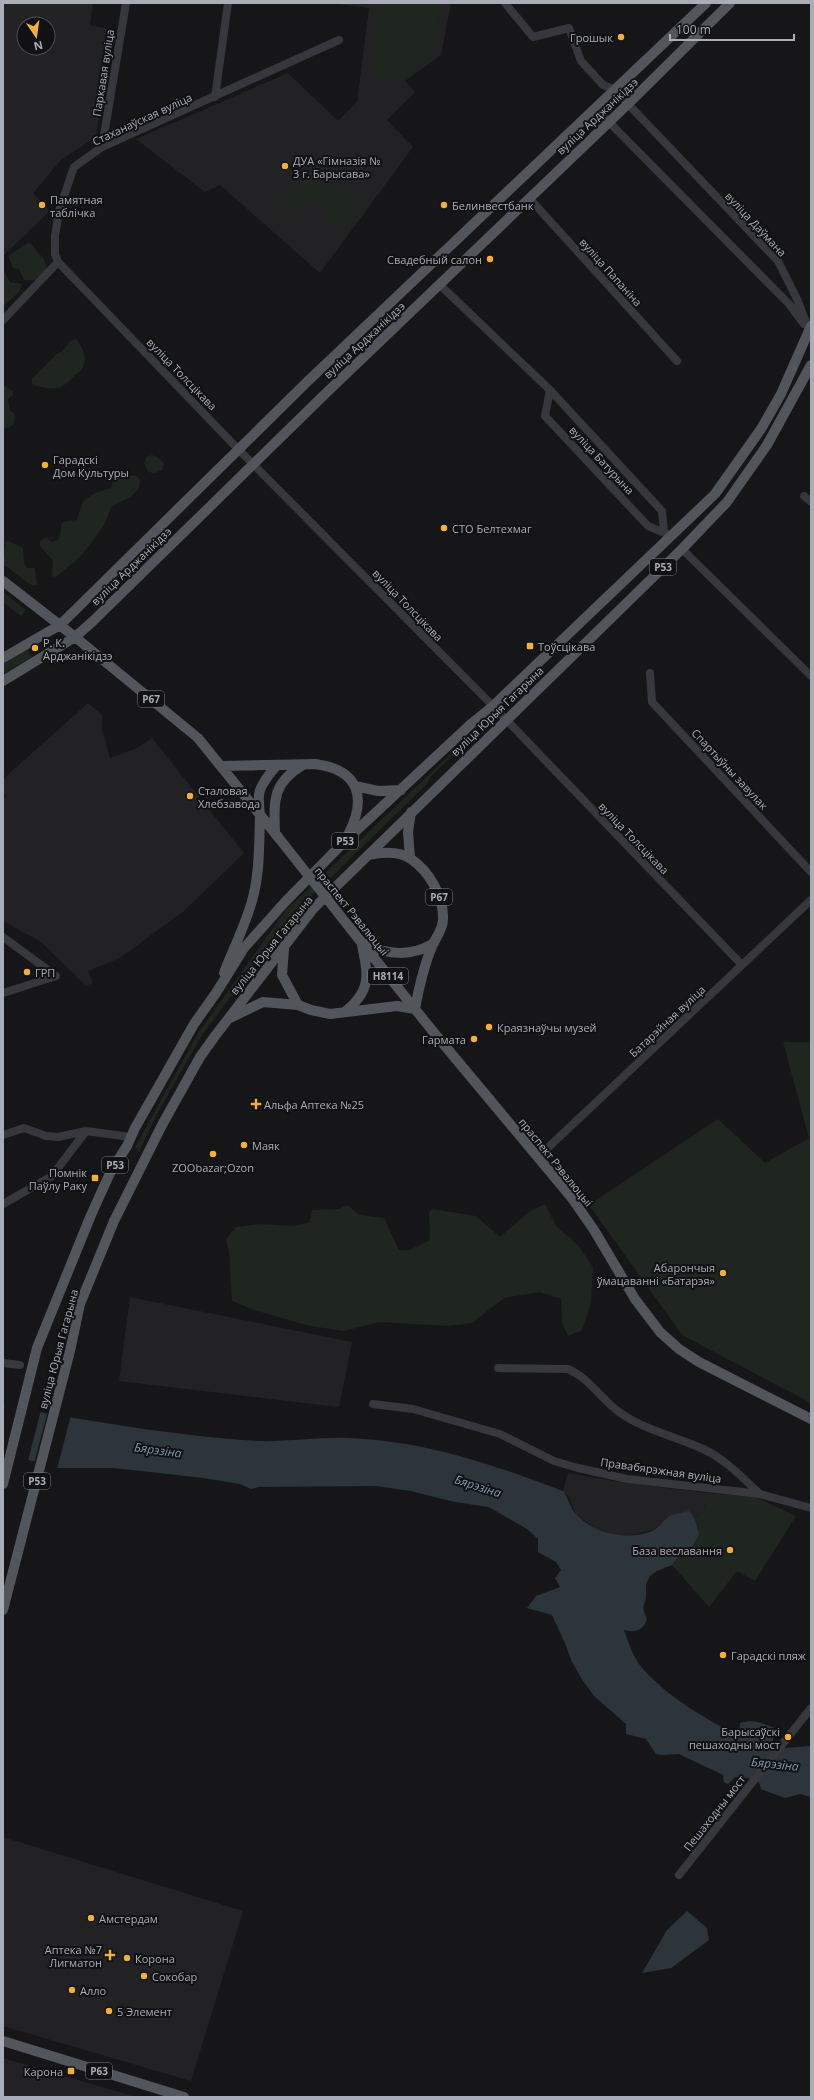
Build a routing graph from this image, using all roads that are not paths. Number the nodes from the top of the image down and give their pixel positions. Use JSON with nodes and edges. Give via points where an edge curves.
{"nodes":[{"id":1,"x":126,"y":3,"type":"edge"},
{"id":2,"x":228,"y":3,"type":"edge"},
{"id":3,"x":505,"y":3,"type":"edge"},
{"id":4,"x":706,"y":3,"type":"edge"},
{"id":5,"x":730,"y":3,"type":"edge"},
{"id":6,"x":340,"y":40,"type":"dead end"},
{"id":7,"x":613,"y":89,"type":"junction"},
{"id":8,"x":215,"y":97,"type":"junction"},
{"id":9,"x":628,"y":104,"type":"junction"},
{"id":10,"x":595,"y":108,"type":"junction"},
{"id":11,"x":608,"y":122,"type":"junction"},
{"id":12,"x":102,"y":147,"type":"junction"},
{"id":13,"x":529,"y":198,"type":"junction"},
{"id":14,"x":58,"y":262,"type":"junction"},
{"id":15,"x":440,"y":285,"type":"junction"},
{"id":16,"x":3,"y":320,"type":"edge"},
{"id":17,"x":810,"y":330,"type":"edge"},
{"id":18,"x":677,"y":361,"type":"dead end"},
{"id":19,"x":811,"y":365,"type":"edge"},
{"id":20,"x":550,"y":390,"type":"junction"},
{"id":21,"x":238,"y":449,"type":"junction"},
{"id":22,"x":254,"y":464,"type":"junction"},
{"id":23,"x":804,"y":496,"type":"dead end"},
{"id":24,"x":811,"y":502,"type":"edge"},
{"id":25,"x":668,"y":535,"type":"junction"},
{"id":26,"x":682,"y":549,"type":"junction"},
{"id":27,"x":3,"y":581,"type":"edge"},
{"id":28,"x":60,"y":625,"type":"junction"},
{"id":29,"x":75,"y":637,"type":"junction"},
{"id":30,"x":3,"y":658,"type":"edge"},
{"id":31,"x":650,"y":673,"type":"dead end"},
{"id":32,"x":811,"y":676,"type":"edge"},
{"id":33,"x":3,"y":681,"type":"edge"},
{"id":34,"x":493,"y":706,"type":"junction"},
{"id":35,"x":506,"y":720,"type":"junction"},
{"id":36,"x":277,"y":765,"type":"junction"},
{"id":37,"x":304,"y":765,"type":"junction"},
{"id":38,"x":222,"y":766,"type":"junction"},
{"id":39,"x":355,"y":786,"type":"junction"},
{"id":40,"x":401,"y":790,"type":"junction"},
{"id":41,"x":411,"y":812,"type":"junction"},
{"id":42,"x":260,"y":813,"type":"junction"},
{"id":43,"x":277,"y":835,"type":"junction"},
{"id":44,"x":344,"y":843,"type":"junction"},
{"id":45,"x":369,"y":855,"type":"junction"},
{"id":46,"x":410,"y":858,"type":"junction"},
{"id":47,"x":811,"y":872,"type":"edge"},
{"id":48,"x":811,"y":900,"type":"edge"},
{"id":49,"x":3,"y":937,"type":"edge"},
{"id":50,"x":361,"y":943,"type":"junction"},
{"id":51,"x":434,"y":943,"type":"junction"},
{"id":52,"x":284,"y":947,"type":"junction"},
{"id":53,"x":742,"y":965,"type":"junction"},
{"id":54,"x":3,"y":993,"type":"edge"},
{"id":55,"x":216,"y":993,"type":"junction"},
{"id":56,"x":298,"y":1005,"type":"junction"},
{"id":57,"x":416,"y":1009,"type":"junction"},
{"id":58,"x":345,"y":1012,"type":"junction"},
{"id":59,"x":227,"y":1020,"type":"junction"},
{"id":60,"x":86,"y":1131,"type":"junction"},
{"id":61,"x":3,"y":1135,"type":"edge"},
{"id":62,"x":131,"y":1137,"type":"junction"},
{"id":63,"x":538,"y":1158,"type":"junction"},
{"id":64,"x":3,"y":1204,"type":"edge"},
{"id":65,"x":3,"y":1363,"type":"edge"},
{"id":66,"x":20,"y":1365,"type":"dead end"},
{"id":67,"x":498,"y":1368,"type":"dead end"},
{"id":68,"x":373,"y":1404,"type":"dead end"},
{"id":69,"x":811,"y":1419,"type":"edge"},
{"id":70,"x":3,"y":1484,"type":"edge"},
{"id":71,"x":760,"y":1494,"type":"junction"},
{"id":72,"x":811,"y":1508,"type":"edge"},
{"id":73,"x":3,"y":1610,"type":"edge"},
{"id":74,"x":811,"y":1708,"type":"edge"},
{"id":75,"x":679,"y":1875,"type":"dead end"},
{"id":76,"x":3,"y":2041,"type":"edge"},
{"id":77,"x":184,"y":2097,"type":"edge"}],
"edges":[{"from":1,"to":12,"type":"street","name":"Паркавая вуліца"},
{"from":2,"to":8,"type":"street"},
{"from":3,"to":7,"type":"street","name":"вуліца Даўмана","via":[[533,37],[569,28],[581,61],[603,85]]},
{"from":4,"to":7,"type":"main road","name":"вуліца Арджанікідзэ"},
{"from":5,"to":9,"type":"main road","name":"вуліца Арджанікідзэ"},
{"from":6,"to":8,"type":"street","name":"Стаханаўская вуліца"},
{"from":7,"to":9,"type":"street","name":"вуліца Даўмана"},
{"from":7,"to":10,"type":"main road","name":"вуліца Арджанікідзэ"},
{"from":8,"to":12,"type":"street","name":"Стаханаўская вуліца"},
{"from":9,"to":11,"type":"main road","name":"вуліца Арджанікідзэ"},
{"from":9,"to":17,"type":"street","name":"вуліца Даўмана","via":[[778,261]]},
{"from":10,"to":11,"type":"street"},
{"from":10,"to":21,"type":"main road","name":"вуліца Арджанікідзэ"},
{"from":11,"to":13,"type":"main road","name":"вуліца Арджанікідзэ"},
{"from":11,"to":17,"type":"street","via":[[789,304]]},
{"from":12,"to":14,"type":"street","name":"Стаханаўская вуліца","via":[[74,167],[59,211],[54,244]]},
{"from":13,"to":15,"type":"main road","name":"вуліца Арджанікідзэ"},
{"from":13,"to":18,"type":"street","name":"вуліца Папаніна"},
{"from":14,"to":16,"type":"street"},
{"from":14,"to":21,"type":"street","name":"вуліца Толсцікава"},
{"from":15,"to":20,"type":"street","name":"вуліца Батурына"},
{"from":15,"to":22,"type":"main road","name":"вуліца Арджанікідзэ"},
{"from":17,"to":25,"type":"main road","name":"вуліца Юрыя Гагарына","number":"Р53","via":[[781,394],[761,429],[715,494]]},
{"from":19,"to":26,"type":"main road","name":"вуліца Юрыя Гагарына","number":"Р53","via":[[767,445],[727,502]]},
{"from":20,"to":25,"type":"street","name":"вуліца Батурына","via":[[662,511]]},
{"from":20,"to":25,"type":"street","name":"вуліца Батурына","via":[[545,416],[648,526]]},
{"from":21,"to":22,"type":"street","name":"вуліца Толсцікава"},
{"from":21,"to":28,"type":"main road","name":"вуліца Арджанікідзэ"},
{"from":22,"to":29,"type":"main road","name":"вуліца Арджанікідзэ"},
{"from":22,"to":34,"type":"street","name":"вуліца Толсцікава"},
{"from":23,"to":24,"type":"street"},
{"from":25,"to":34,"type":"main road","name":"вуліца Юрыя Гагарына","number":"Р53"},
{"from":26,"to":32,"type":"street"},
{"from":26,"to":35,"type":"main road","name":"вуліца Юрыя Гагарына","number":"Р53"},
{"from":27,"to":28,"type":"main road","name":"праспект Рэвалюцыі","number":"Р67"},
{"from":28,"to":29,"type":"main road","name":"праспект Рэвалюцыі","number":"Р67"},
{"from":28,"to":30,"type":"main road","name":"вуліца Арджанікідзэ"},
{"from":29,"to":33,"type":"main road","name":"вуліца Арджанікідзэ"},
{"from":29,"to":38,"type":"main road","name":"праспект Рэвалюцыі","number":"Р67","via":[[198,738]]},
{"from":31,"to":47,"type":"street","name":"Спартыўны завулак","via":[[652,702]]},
{"from":34,"to":35,"type":"street","name":"вуліца Толсцікава"},
{"from":34,"to":40,"type":"main road","name":"вуліца Юрыя Гагарына","number":"Р53"},
{"from":35,"to":41,"type":"main road","name":"вуліца Юрыя Гагарына","number":"Р53"},
{"from":35,"to":53,"type":"street","name":"вуліца Толсцікава"},
{"from":36,"to":37,"type":"main road"},
{"from":36,"to":38,"type":"main road"},
{"from":36,"to":42,"type":"main road","via":[[260,790]]},
{"from":37,"to":39,"type":"main road","via":[[315,764],[338,770]]},
{"from":37,"to":43,"type":"main road","via":[[286,777],[278,790],[274,807]]},
{"from":38,"to":42,"type":"main road","name":"праспект Рэвалюцыі","number":"Р67"},
{"from":39,"to":40,"type":"main road","via":[[378,791]]},
{"from":39,"to":44,"type":"main road","via":[[358,797],[356,817]]},
{"from":40,"to":44,"type":"main road","name":"вуліца Юрыя Гагарына","number":"Р53"},
{"from":41,"to":45,"type":"main road","name":"вуліца Юрыя Гагарына","number":"Р53"},
{"from":41,"to":46,"type":"main road","via":[[408,832]]},
{"from":42,"to":43,"type":"main road","name":"праспект Рэвалюцыі","number":"Р67"},
{"from":42,"to":55,"type":"main road","via":[[258,870],[251,904]]},
{"from":43,"to":50,"type":"main road","name":"праспект Рэвалюцыі","number":"Р67","bridge":true},
{"from":44,"to":55,"type":"main road","name":"вуліца Юрыя Гагарына","number":"Р53","via":[[285,902],[244,948]]},
{"from":45,"to":46,"type":"main road","number":"Р67","via":[[388,852]]},
{"from":45,"to":52,"type":"main road","name":"вуліца Юрыя Гагарына","number":"Р53","via":[[313,909]]},
{"from":46,"to":51,"type":"main road","number":"Р67","via":[[422,868],[440,898],[442,928]]},
{"from":48,"to":53,"type":"street","name":"Батарэйная вуліца"},
{"from":49,"to":54,"type":"street","via":[[56,976]]},
{"from":50,"to":51,"type":"main road","via":[[384,952],[403,953],[426,948]]},
{"from":50,"to":57,"type":"main road","name":"праспект Рэвалюцыі","number":"Н8114"},
{"from":50,"to":58,"type":"main road","number":"Р67","via":[[367,981],[360,998]]},
{"from":51,"to":57,"type":"main road","number":"Р67","via":[[419,986]]},
{"from":52,"to":56,"type":"main road","via":[[282,975]]},
{"from":52,"to":59,"type":"main road","name":"вуліца Юрыя Гагарына","number":"Р53"},
{"from":53,"to":63,"type":"street","name":"Батарэйная вуліца"},
{"from":55,"to":62,"type":"main road","name":"вуліца Юрыя Гагарына","number":"Р53","via":[[190,1030]]},
{"from":56,"to":58,"type":"main road","via":[[320,1013]]},
{"from":56,"to":59,"type":"main road","via":[[263,1002]]},
{"from":57,"to":58,"type":"main road","via":[[397,1006]]},
{"from":57,"to":63,"type":"main road","name":"праспект Рэвалюцыі","number":"Н8114"},
{"from":59,"to":73,"type":"main road","name":"вуліца Юрыя Гагарына","number":"Р53","via":[[200,1058],[162,1124],[114,1221],[80,1304]]},
{"from":60,"to":61,"type":"street","via":[[46,1136],[24,1128]]},
{"from":60,"to":62,"type":"street"},
{"from":60,"to":64,"type":"street","via":[[52,1176]]},
{"from":62,"to":70,"type":"main road","name":"вуліца Юрыя Гагарына","number":"Р53","via":[[90,1215],[37,1348]]},
{"from":63,"to":69,"type":"main road","name":"праспект Рэвалюцыі","number":"Н8114","via":[[571,1197],[635,1299],[660,1332],[699,1362]]},
{"from":65,"to":66,"type":"street"},
{"from":67,"to":71,"type":"street","via":[[568,1369],[578,1373],[619,1412],[646,1427],[704,1449],[723,1460]]},
{"from":68,"to":71,"type":"street","name":"Правабярэжная вуліца","via":[[413,1409],[500,1434],[554,1461],[578,1468],[626,1478]]},
{"from":71,"to":72,"type":"street","name":"Правабярэжная вуліца"},
{"from":74,"to":75,"type":"street","name":"Пешаходны мост"},
{"from":76,"to":77,"type":"main road","number":"Р63"}]}
